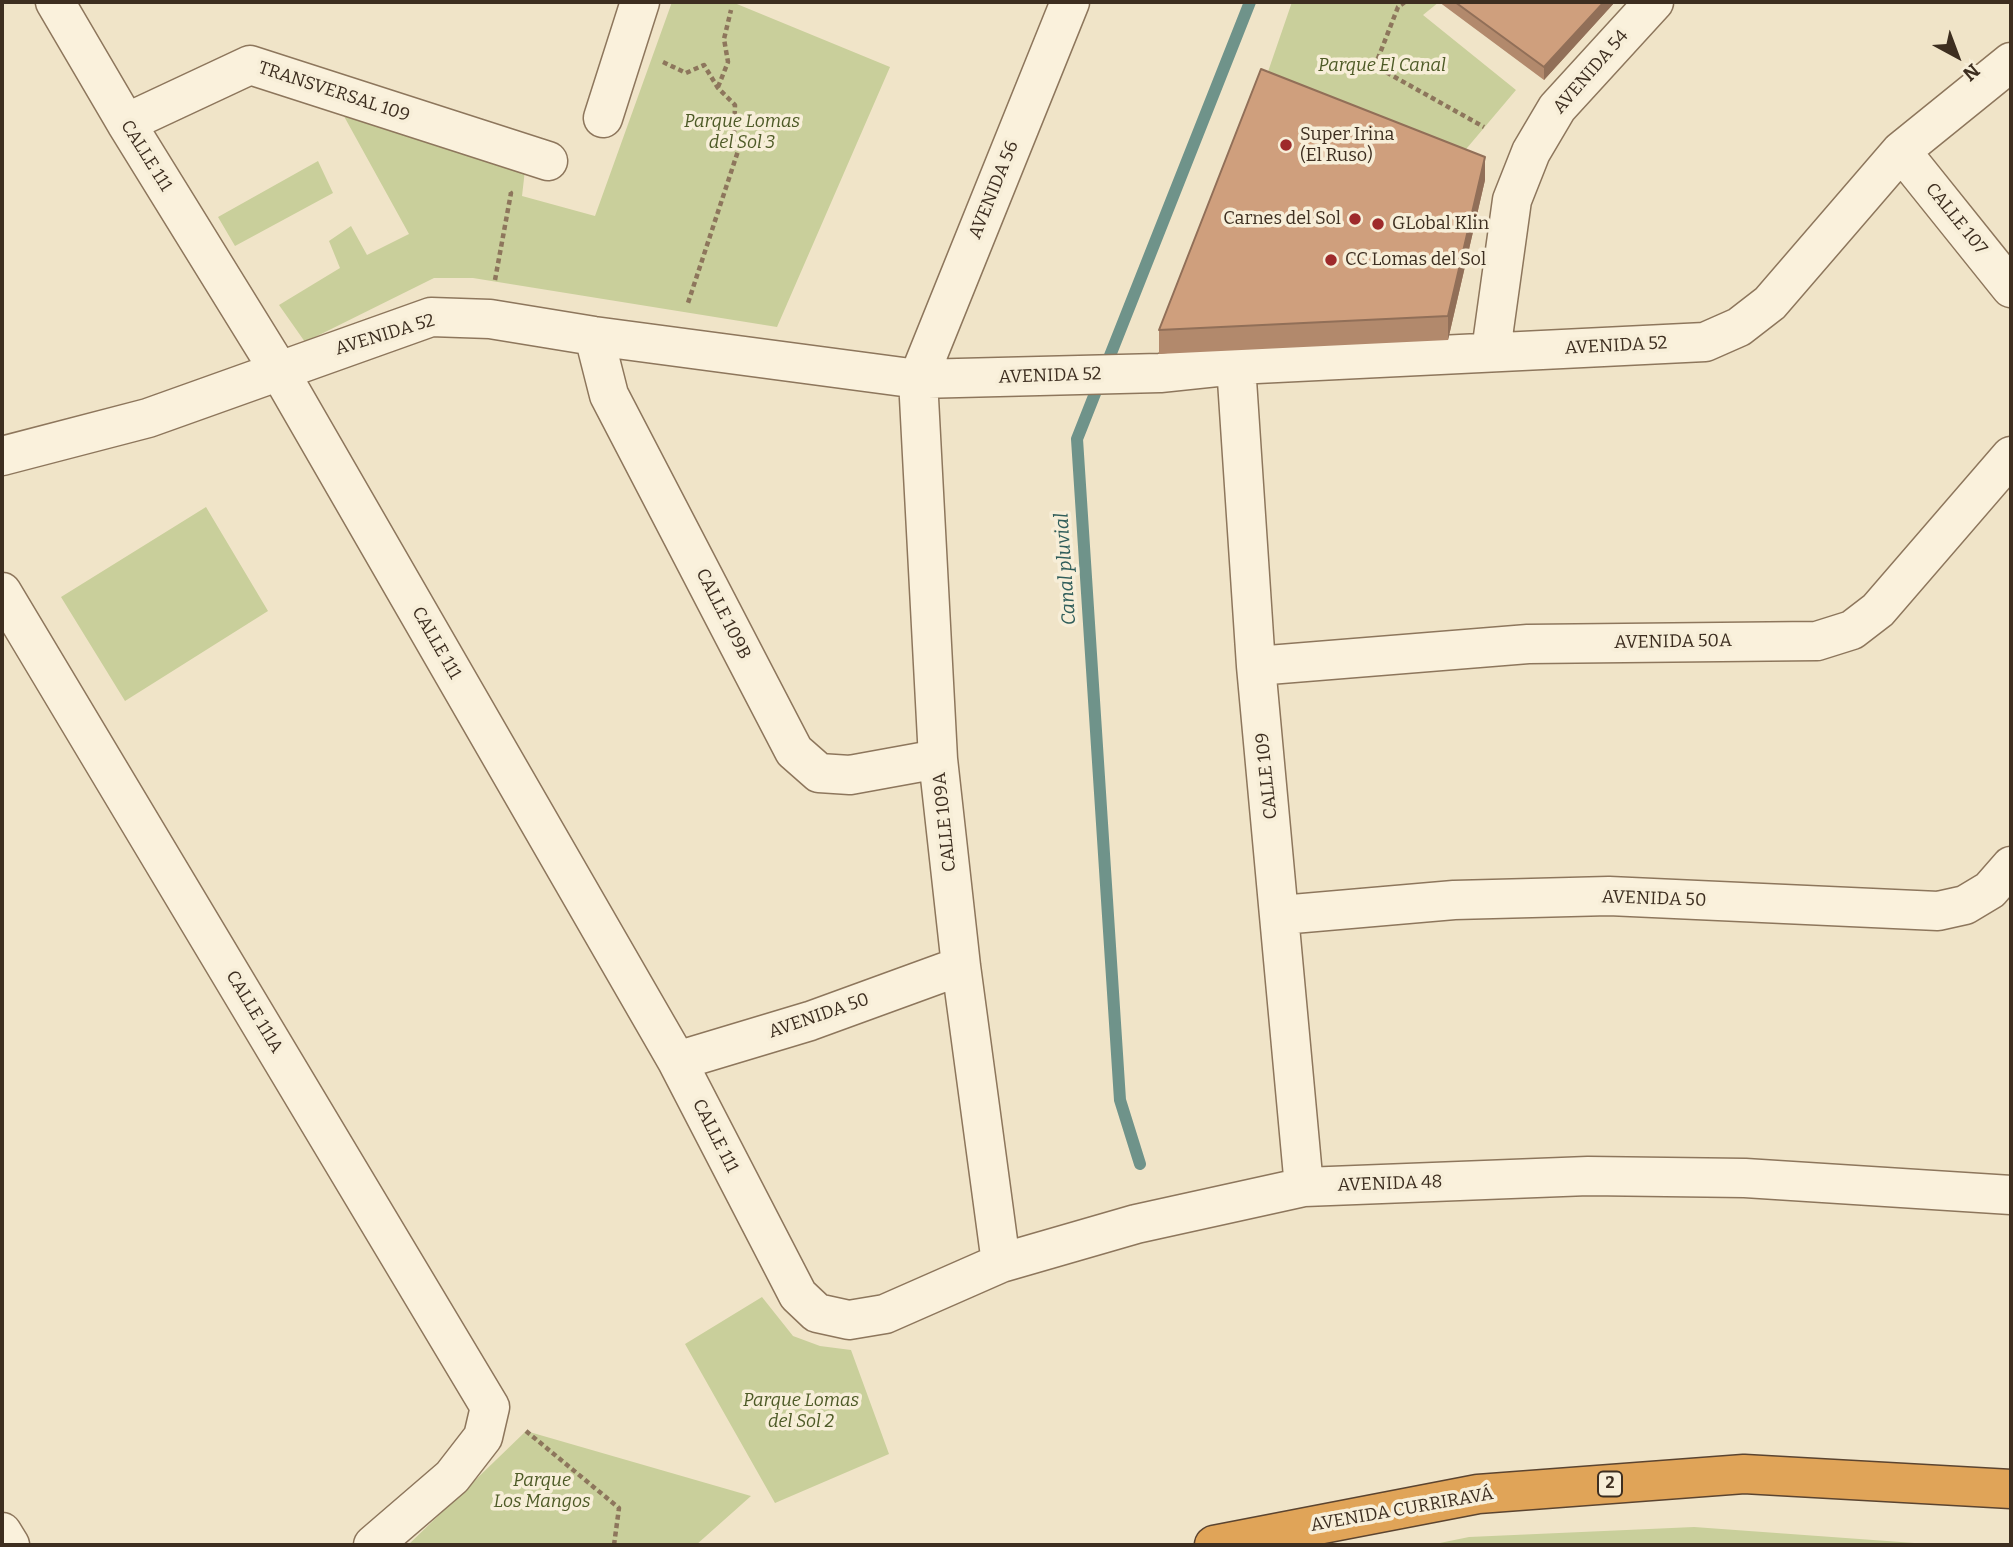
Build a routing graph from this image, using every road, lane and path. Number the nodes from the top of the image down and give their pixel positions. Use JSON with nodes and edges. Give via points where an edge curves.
{"nodes":[{"id":1,"x":55,"y":2,"type":"edge"},
{"id":2,"x":640,"y":2,"type":"edge"},
{"id":3,"x":1070,"y":2,"type":"edge"},
{"id":4,"x":1405,"y":2,"type":"edge"},
{"id":5,"x":1654,"y":2,"type":"edge"},
{"id":6,"x":731,"y":10,"type":"dead end"},
{"id":7,"x":662,"y":62,"type":"dead end"},
{"id":8,"x":2011,"y":62,"type":"edge"},
{"id":9,"x":718,"y":88,"type":"junction"},
{"id":10,"x":603,"y":118,"type":"dead end"},
{"id":11,"x":126,"y":123,"type":"junction"},
{"id":12,"x":1484,"y":127,"type":"dead end"},
{"id":13,"x":476,"y":137,"type":"junction"},
{"id":14,"x":1901,"y":151,"type":"junction"},
{"id":15,"x":548,"y":161,"type":"dead end"},
{"id":16,"x":2011,"y":288,"type":"edge"},
{"id":17,"x":687,"y":306,"type":"dead end"},
{"id":18,"x":490,"y":319,"type":"junction"},
{"id":19,"x":594,"y":336,"type":"junction"},
{"id":20,"x":1492,"y":351,"type":"junction"},
{"id":21,"x":1237,"y":365,"type":"junction"},
{"id":22,"x":278,"y":369,"type":"junction"},
{"id":23,"x":918,"y":379,"type":"junction"},
{"id":24,"x":2,"y":456,"type":"edge"},
{"id":25,"x":2011,"y":456,"type":"edge"},
{"id":26,"x":2,"y":592,"type":"edge"},
{"id":27,"x":1256,"y":666,"type":"junction"},
{"id":28,"x":938,"y":759,"type":"junction"},
{"id":29,"x":2011,"y":866,"type":"edge"},
{"id":30,"x":1280,"y":915,"type":"junction"},
{"id":31,"x":961,"y":966,"type":"junction"},
{"id":32,"x":677,"y":1061,"type":"junction"},
{"id":33,"x":1304,"y":1187,"type":"junction"},
{"id":34,"x":2011,"y":1195,"type":"edge"},
{"id":35,"x":1001,"y":1263,"type":"junction"},
{"id":36,"x":798,"y":1295,"type":"joint"},
{"id":37,"x":526,"y":1431,"type":"dead end"},
{"id":38,"x":2011,"y":1489,"type":"edge"},
{"id":39,"x":2,"y":1532,"type":"edge"},
{"id":40,"x":10,"y":1545,"type":"edge"},
{"id":41,"x":373,"y":1545,"type":"edge"},
{"id":42,"x":614,"y":1545,"type":"edge"},
{"id":43,"x":1214,"y":1545,"type":"edge"}],
"edges":[{"from":1,"to":11,"type":"street","name":"CALLE 111"},
{"from":2,"to":10,"type":"street"},
{"from":3,"to":23,"type":"street","name":"AVENIDA 56"},
{"from":4,"to":12,"type":"path","via":[[1398,7],[1375,66]]},
{"from":5,"to":20,"type":"street","name":"AVENIDA 54","via":[[1557,108],[1531,152],[1512,200]]},
{"from":6,"to":9,"type":"path","via":[[724,38],[728,62]]},
{"from":7,"to":9,"type":"path","via":[[686,73],[704,65]]},
{"from":8,"to":14,"type":"street","name":"AVENIDA 52"},
{"from":9,"to":17,"type":"path","via":[[735,105],[738,151]]},
{"from":11,"to":13,"type":"street","name":"TRANSVERSAL 109","via":[[250,65]]},
{"from":11,"to":22,"type":"street","name":"CALLE 111"},
{"from":13,"to":15,"type":"street","name":"TRANSVERSAL 109"},
{"from":13,"to":18,"type":"path","via":[[511,194]]},
{"from":14,"to":16,"type":"street","name":"CALLE 107"},
{"from":14,"to":20,"type":"street","name":"AVENIDA 52","via":[[1770,303],[1739,327],[1705,342]]},
{"from":18,"to":19,"type":"street","name":"AVENIDA 52"},
{"from":18,"to":22,"type":"street","name":"AVENIDA 52","via":[[431,317]]},
{"from":19,"to":23,"type":"street","name":"AVENIDA 52"},
{"from":19,"to":28,"type":"street","name":"CALLE 109B","via":[[609,395],[794,751],[819,773],[850,775]]},
{"from":20,"to":21,"type":"street","name":"AVENIDA 52"},
{"from":21,"to":23,"type":"street","name":"AVENIDA 52","via":[[1160,373]]},
{"from":21,"to":27,"type":"street","name":"CALLE 109"},
{"from":22,"to":24,"type":"street","name":"AVENIDA 52","via":[[239,388],[148,418]]},
{"from":22,"to":32,"type":"street","name":"CALLE 111"},
{"from":23,"to":28,"type":"street","name":"CALLE 109A"},
{"from":25,"to":27,"type":"street","name":"AVENIDA 50A","via":[[1878,610],[1852,630],[1818,641],[1528,644]]},
{"from":26,"to":41,"type":"street","name":"CALLE 111A","via":[[490,1407],[483,1437],[452,1477]]},
{"from":27,"to":30,"type":"street","name":"CALLE 109"},
{"from":28,"to":31,"type":"street","name":"CALLE 109A"},
{"from":29,"to":30,"type":"street","name":"AVENIDA 50","via":[[1990,890],[1965,905],[1938,911],[1609,896],[1454,900]]},
{"from":30,"to":33,"type":"street","name":"CALLE 109"},
{"from":31,"to":32,"type":"street","name":"AVENIDA 50","via":[[810,1021]]},
{"from":31,"to":35,"type":"street","name":"CALLE 109A"},
{"from":32,"to":36,"type":"street","name":"CALLE 111"},
{"from":33,"to":34,"type":"street","name":"AVENIDA 48","via":[[1588,1176],[1732,1178]]},
{"from":33,"to":35,"type":"street","name":"AVENIDA 48","via":[[1136,1224]]},
{"from":35,"to":36,"type":"street","name":"AVENIDA 48","via":[[885,1314],[849,1320],[817,1313]]},
{"from":37,"to":42,"type":"path","via":[[619,1508]]},
{"from":38,"to":43,"type":"highway","name":"AVENIDA CURRIRAVÁ","number":"2","via":[[1744,1475],[1691,1478],[1478,1494]]},
{"from":39,"to":40,"type":"street"}]}
